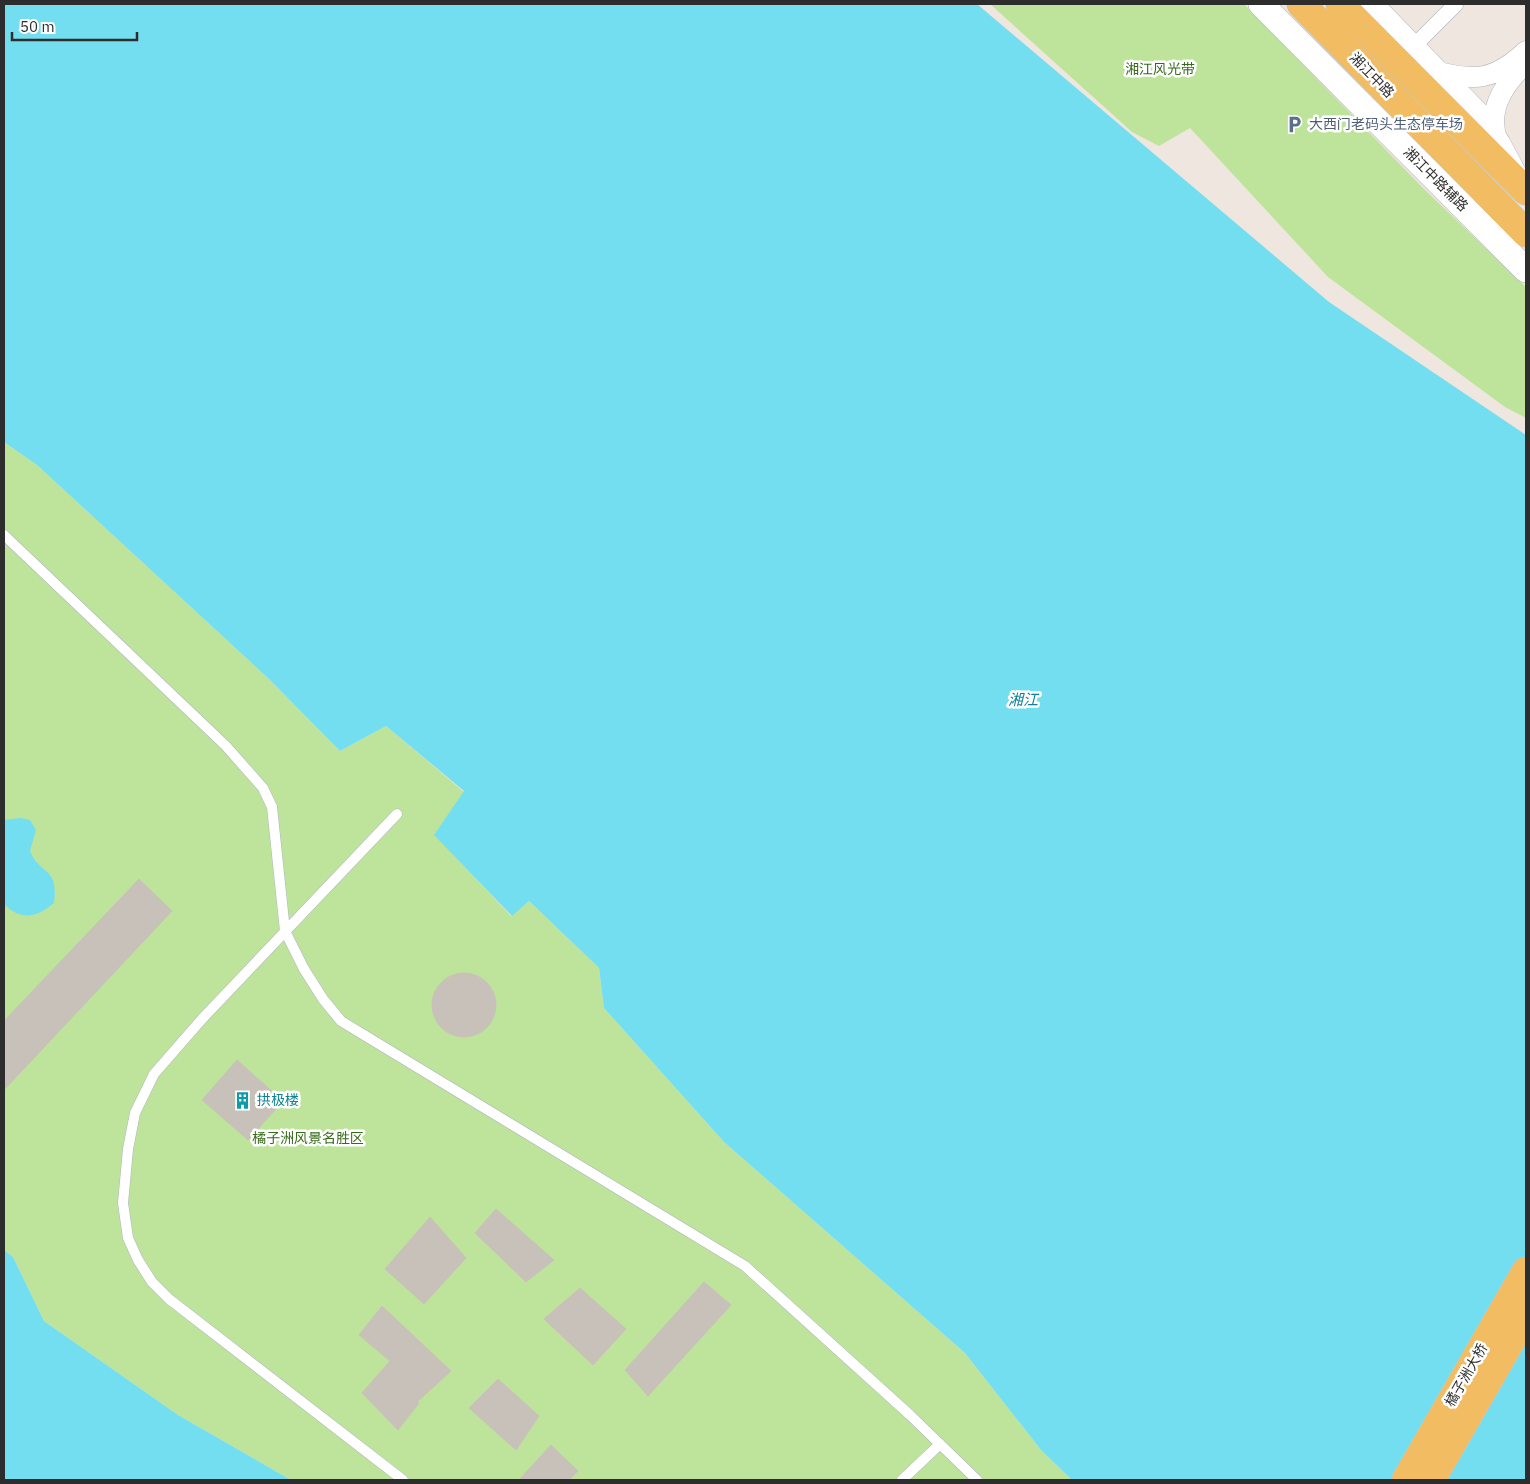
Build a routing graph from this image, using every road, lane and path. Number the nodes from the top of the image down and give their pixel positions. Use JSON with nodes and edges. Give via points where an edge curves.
{"nodes":[{"id":1,"x":1261,"y":4,"type":"edge"},
{"id":2,"x":1301,"y":4,"type":"edge"},
{"id":3,"x":1340,"y":4,"type":"edge"},
{"id":4,"x":1370,"y":4,"type":"edge"},
{"id":5,"x":1456,"y":4,"type":"edge"},
{"id":6,"x":1412,"y":48,"type":"junction"},
{"id":7,"x":1526,"y":51,"type":"edge"},
{"id":8,"x":1526,"y":63,"type":"edge"},
{"id":9,"x":1435,"y":71,"type":"junction"},
{"id":10,"x":1498,"y":144,"type":"junction"},
{"id":11,"x":1522,"y":187,"type":"edge"},
{"id":12,"x":1526,"y":233,"type":"edge"},
{"id":13,"x":1526,"y":270,"type":"edge"},
{"id":14,"x":4,"y":535,"type":"edge"},
{"id":15,"x":397,"y":814,"type":"dead end"},
{"id":16,"x":285,"y":931,"type":"junction"},
{"id":17,"x":1526,"y":1271,"type":"edge"},
{"id":18,"x":1526,"y":1315,"type":"edge"},
{"id":19,"x":940,"y":1444,"type":"junction"},
{"id":20,"x":403,"y":1480,"type":"edge"},
{"id":21,"x":902,"y":1480,"type":"edge"},
{"id":22,"x":977,"y":1480,"type":"edge"},
{"id":23,"x":1406,"y":1480,"type":"edge"},
{"id":24,"x":1431,"y":1480,"type":"edge"}],
"edges":[{"from":1,"to":13,"type":"street","name":"湘江中路辅路"},
{"from":2,"to":12,"type":"main road","name":"湘江中路"},
{"from":3,"to":11,"type":"main road","name":"湘江中路"},
{"from":4,"to":6,"type":"street","name":"湘江中路"},
{"from":5,"to":6,"type":"street"},
{"from":6,"to":9,"type":"street","name":"湘江中路"},
{"from":7,"to":9,"type":"street","via":[[1506,69],[1482,77],[1468,78]]},
{"from":8,"to":10,"type":"street","via":[[1512,77],[1495,107],[1493,129]]},
{"from":9,"to":10,"type":"street","name":"湘江中路","via":[[1478,115]]},
{"from":10,"to":11,"type":"street","name":"湘江中路"},
{"from":14,"to":16,"type":"lane","via":[[226,746],[263,788],[272,807]]},
{"from":15,"to":16,"type":"lane"},
{"from":16,"to":19,"type":"lane","via":[[309,977],[341,1021],[745,1266]]},
{"from":16,"to":20,"type":"lane","via":[[154,1074],[135,1113],[128,1150],[123,1203],[128,1238],[152,1282],[169,1299]]},
{"from":17,"to":23,"type":"main road","name":"橘子洲大桥"},
{"from":18,"to":24,"type":"main road","name":"橘子洲大桥"},
{"from":19,"to":21,"type":"lane"},
{"from":19,"to":22,"type":"lane"}]}
